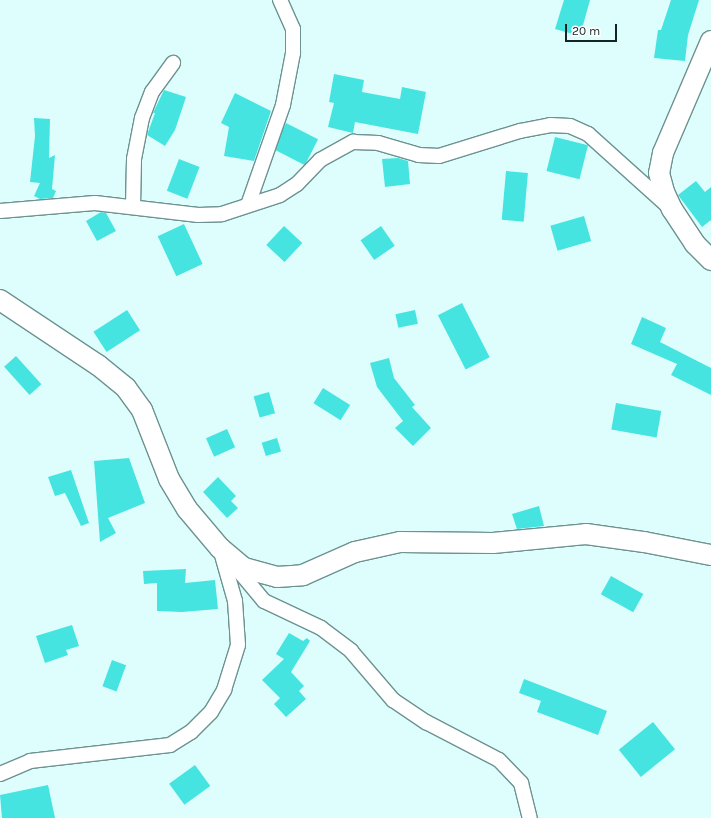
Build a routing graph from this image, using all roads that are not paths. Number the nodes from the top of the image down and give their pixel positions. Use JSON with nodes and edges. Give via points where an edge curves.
{"nodes":[{"id":1,"x":280,"y":0,"type":"edge"},
{"id":2,"x":711,"y":41,"type":"edge"},
{"id":3,"x":173,"y":63,"type":"dead end"},
{"id":4,"x":248,"y":205,"type":"junction"},
{"id":5,"x":133,"y":207,"type":"junction"},
{"id":6,"x":672,"y":209,"type":"junction"},
{"id":7,"x":0,"y":211,"type":"edge"},
{"id":8,"x":711,"y":260,"type":"edge"},
{"id":9,"x":0,"y":300,"type":"edge"},
{"id":10,"x":220,"y":548,"type":"junction"},
{"id":11,"x":711,"y":555,"type":"edge"},
{"id":12,"x":0,"y":774,"type":"edge"},
{"id":13,"x":530,"y":818,"type":"edge"}],
"edges":[{"from":1,"to":4,"type":"street","via":[[293,29],[293,53],[283,105]]},
{"from":2,"to":6,"type":"street","via":[[663,153],[659,173]]},
{"from":3,"to":5,"type":"street","via":[[152,92],[142,118],[134,159]]},
{"from":4,"to":5,"type":"street","via":[[222,214],[198,215]]},
{"from":4,"to":6,"type":"street","via":[[280,195],[296,184],[320,160],[353,142],[378,143],[419,155],[439,156],[520,131],[550,125],[570,126],[588,134]]},
{"from":5,"to":7,"type":"street","via":[[95,203]]},
{"from":6,"to":8,"type":"street","via":[[695,244]]},
{"from":9,"to":10,"type":"street","via":[[98,365],[126,388],[142,410],[169,479],[187,510]]},
{"from":10,"to":11,"type":"street","via":[[244,568],[278,577],[303,575],[355,552],[400,542],[493,543],[586,534]]},
{"from":10,"to":12,"type":"street","via":[[235,601],[238,645],[224,690],[211,712],[190,732],[170,745],[30,761]]},
{"from":10,"to":13,"type":"street","via":[[264,601],[321,628],[351,651],[393,700],[426,722],[499,760],[521,783]]}]}
